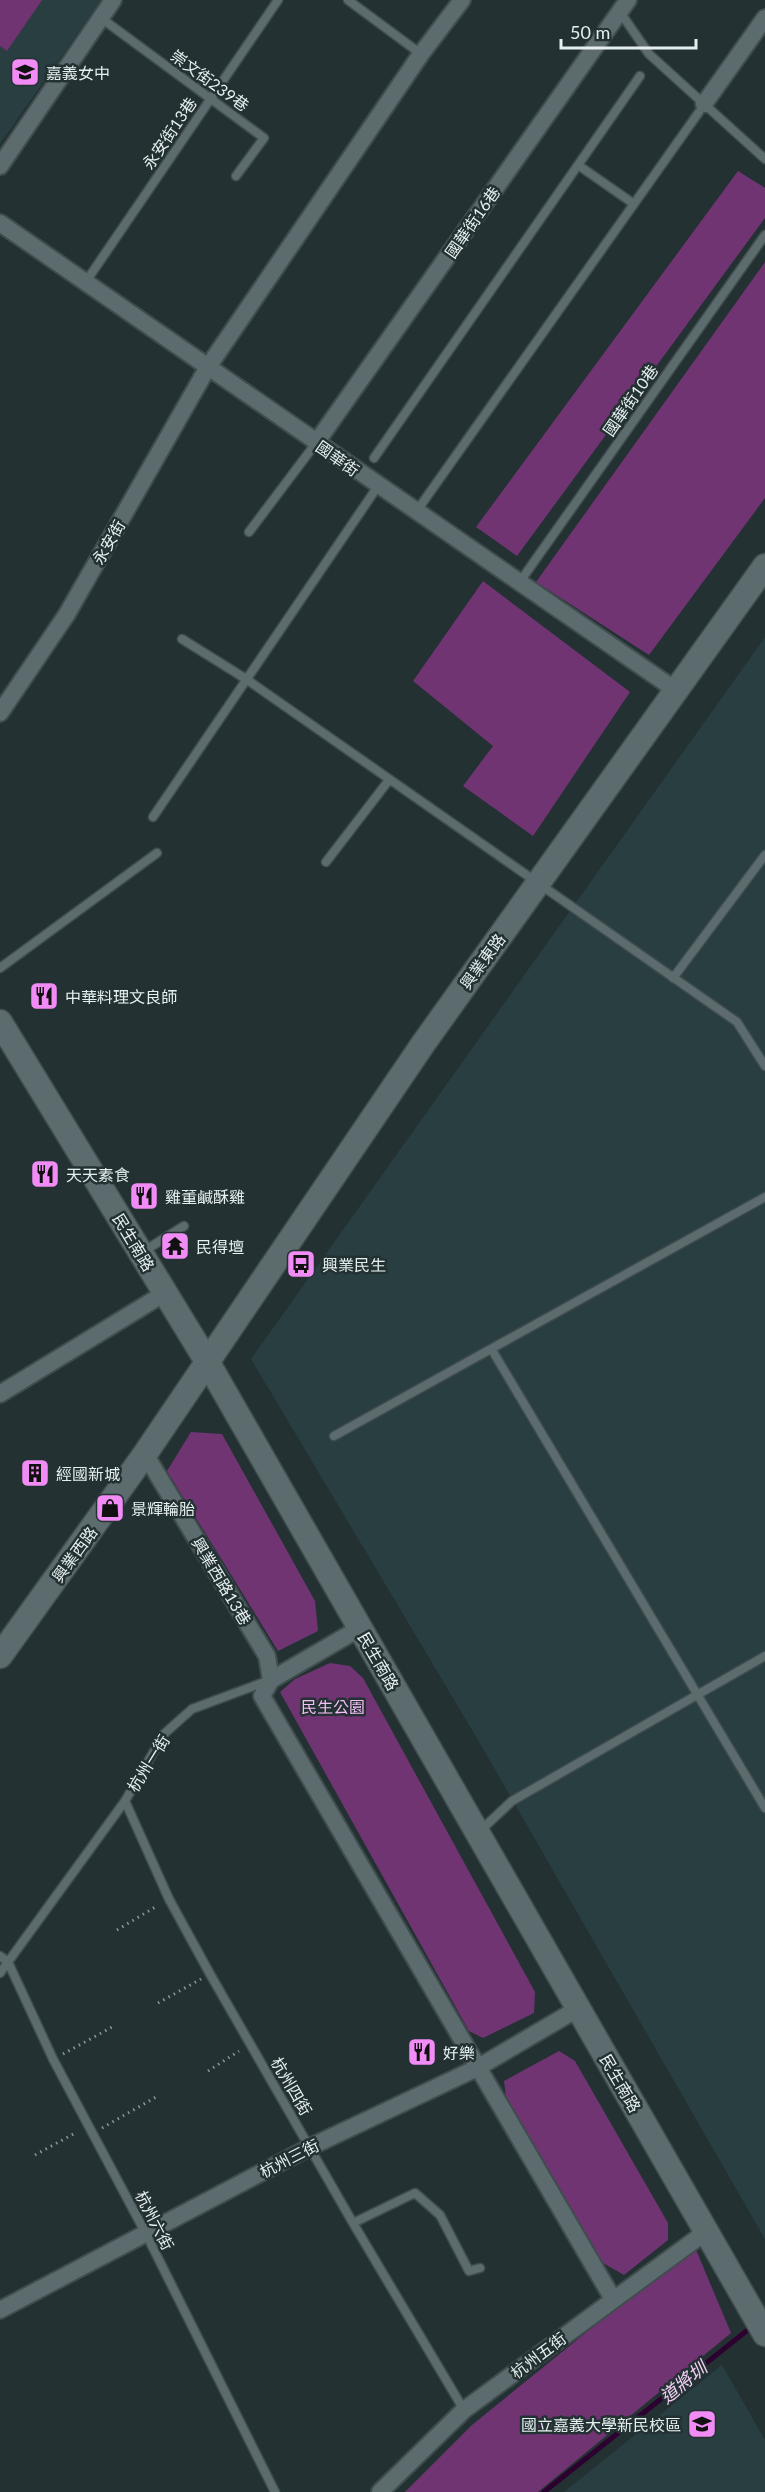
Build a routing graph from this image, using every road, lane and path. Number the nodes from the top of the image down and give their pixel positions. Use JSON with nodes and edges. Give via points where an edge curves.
{"nodes":[{"id":1,"x":113,"y":0,"type":"edge"},
{"id":2,"x":278,"y":0,"type":"edge"},
{"id":3,"x":348,"y":0,"type":"edge"},
{"id":4,"x":462,"y":0,"type":"edge"},
{"id":5,"x":624,"y":6,"type":"edge"},
{"id":6,"x":101,"y":18,"type":"junction"},
{"id":7,"x":765,"y":18,"type":"edge"},
{"id":8,"x":421,"y":54,"type":"junction"},
{"id":9,"x":640,"y":76,"type":"dead end"},
{"id":10,"x":209,"y":99,"type":"junction"},
{"id":11,"x":701,"y":108,"type":"junction"},
{"id":12,"x":765,"y":159,"type":"edge"},
{"id":13,"x":578,"y":165,"type":"junction"},
{"id":14,"x":0,"y":166,"type":"edge"},
{"id":15,"x":236,"y":176,"type":"dead end"},
{"id":16,"x":634,"y":204,"type":"junction"},
{"id":17,"x":0,"y":223,"type":"edge"},
{"id":18,"x":765,"y":235,"type":"edge"},
{"id":19,"x":85,"y":283,"type":"junction"},
{"id":20,"x":208,"y":367,"type":"junction"},
{"id":21,"x":316,"y":443,"type":"junction"},
{"id":22,"x":374,"y":459,"type":"dead end"},
{"id":23,"x":378,"y":486,"type":"junction"},
{"id":24,"x":416,"y":512,"type":"junction"},
{"id":25,"x":249,"y":532,"type":"dead end"},
{"id":26,"x":765,"y":566,"type":"edge"},
{"id":27,"x":519,"y":583,"type":"junction"},
{"id":28,"x":182,"y":639,"type":"dead end"},
{"id":29,"x":246,"y":679,"type":"junction"},
{"id":30,"x":677,"y":691,"type":"junction"},
{"id":31,"x":0,"y":713,"type":"edge"},
{"id":32,"x":389,"y":780,"type":"junction"},
{"id":33,"x":153,"y":817,"type":"dead end"},
{"id":34,"x":157,"y":853,"type":"dead end"},
{"id":35,"x":765,"y":855,"type":"edge"},
{"id":36,"x":326,"y":862,"type":"dead end"},
{"id":37,"x":538,"y":885,"type":"junction"},
{"id":38,"x":0,"y":968,"type":"edge"},
{"id":39,"x":673,"y":978,"type":"junction"},
{"id":40,"x":0,"y":1022,"type":"edge"},
{"id":41,"x":765,"y":1066,"type":"edge"},
{"id":42,"x":765,"y":1197,"type":"edge"},
{"id":43,"x":184,"y":1226,"type":"dead end"},
{"id":44,"x":141,"y":1253,"type":"junction"},
{"id":45,"x":165,"y":1293,"type":"junction"},
{"id":46,"x":492,"y":1350,"type":"junction"},
{"id":47,"x":208,"y":1363,"type":"junction"},
{"id":48,"x":0,"y":1394,"type":"edge"},
{"id":49,"x":334,"y":1436,"type":"dead end"},
{"id":50,"x":146,"y":1454,"type":"junction"},
{"id":51,"x":360,"y":1628,"type":"junction"},
{"id":52,"x":0,"y":1656,"type":"edge"},
{"id":53,"x":765,"y":1656,"type":"edge"},
{"id":54,"x":271,"y":1680,"type":"junction"},
{"id":55,"x":695,"y":1694,"type":"junction"},
{"id":56,"x":125,"y":1801,"type":"junction"},
{"id":57,"x":765,"y":1808,"type":"edge"},
{"id":58,"x":478,"y":1832,"type":"junction"},
{"id":59,"x":169,"y":1899,"type":"junction"},
{"id":60,"x":117,"y":1930,"type":"dead end"},
{"id":61,"x":0,"y":1956,"type":"edge"},
{"id":62,"x":8,"y":1962,"type":"junction"},
{"id":63,"x":0,"y":1973,"type":"edge"},
{"id":64,"x":210,"y":1974,"type":"junction"},
{"id":65,"x":158,"y":2002,"type":"dead end"},
{"id":66,"x":579,"y":2008,"type":"junction"},
{"id":67,"x":114,"y":2026,"type":"dead end"},
{"id":68,"x":251,"y":2044,"type":"junction"},
{"id":69,"x":53,"y":2059,"type":"junction"},
{"id":70,"x":477,"y":2068,"type":"junction"},
{"id":71,"x":208,"y":2071,"type":"dead end"},
{"id":72,"x":156,"y":2097,"type":"dead end"},
{"id":73,"x":91,"y":2130,"type":"junction"},
{"id":74,"x":310,"y":2147,"type":"junction"},
{"id":75,"x":35,"y":2155,"type":"dead end"},
{"id":76,"x":352,"y":2223,"type":"junction"},
{"id":77,"x":707,"y":2231,"type":"junction"},
{"id":78,"x":145,"y":2232,"type":"junction"},
{"id":79,"x":480,"y":2268,"type":"dead end"},
{"id":80,"x":613,"y":2299,"type":"junction"},
{"id":81,"x":0,"y":2310,"type":"edge"},
{"id":82,"x":765,"y":2334,"type":"edge"},
{"id":83,"x":464,"y":2410,"type":"junction"},
{"id":84,"x":275,"y":2492,"type":"edge"},
{"id":85,"x":380,"y":2492,"type":"edge"}],
"edges":[{"from":1,"to":6,"type":"street"},
{"from":2,"to":10,"type":"lane","name":"永安街13巷"},
{"from":3,"to":8,"type":"lane"},
{"from":4,"to":8,"type":"street","name":"永安街"},
{"from":5,"to":11,"type":"lane","via":[[649,54]]},
{"from":5,"to":21,"type":"street","name":"國華街16巷"},
{"from":6,"to":10,"type":"lane","name":"崇文街239巷"},
{"from":6,"to":14,"type":"street"},
{"from":7,"to":11,"type":"street"},
{"from":8,"to":20,"type":"street","name":"永安街"},
{"from":9,"to":13,"type":"lane"},
{"from":10,"to":15,"type":"lane","name":"崇文街239巷","via":[[264,138]]},
{"from":10,"to":19,"type":"lane","name":"永安街13巷"},
{"from":11,"to":12,"type":"lane"},
{"from":11,"to":16,"type":"lane"},
{"from":13,"to":16,"type":"lane"},
{"from":13,"to":22,"type":"lane"},
{"from":16,"to":24,"type":"lane"},
{"from":17,"to":19,"type":"street","name":"國華街"},
{"from":18,"to":27,"type":"lane","name":"國華街10巷"},
{"from":19,"to":20,"type":"street","name":"國華街"},
{"from":20,"to":21,"type":"street","name":"國華街"},
{"from":20,"to":31,"type":"street","name":"永安街","via":[[67,614]]},
{"from":21,"to":23,"type":"street","name":"國華街"},
{"from":21,"to":25,"type":"lane"},
{"from":23,"to":24,"type":"street","name":"國華街"},
{"from":23,"to":29,"type":"lane"},
{"from":24,"to":27,"type":"street","name":"國華街"},
{"from":26,"to":30,"type":"main road","name":"興業東路"},
{"from":27,"to":30,"type":"street","name":"國華街"},
{"from":28,"to":29,"type":"lane"},
{"from":29,"to":32,"type":"lane"},
{"from":29,"to":33,"type":"lane"},
{"from":30,"to":37,"type":"main road","name":"興業東路"},
{"from":32,"to":36,"type":"lane"},
{"from":32,"to":37,"type":"lane"},
{"from":34,"to":38,"type":"lane"},
{"from":35,"to":39,"type":"lane"},
{"from":37,"to":39,"type":"lane"},
{"from":37,"to":47,"type":"main road","name":"興業東路","via":[[423,1044]]},
{"from":39,"to":41,"type":"lane","via":[[736,1022]]},
{"from":40,"to":44,"type":"main road","name":"民生南路"},
{"from":42,"to":46,"type":"lane"},
{"from":43,"to":44,"type":"lane"},
{"from":44,"to":45,"type":"main road","name":"民生南路"},
{"from":45,"to":47,"type":"main road","name":"民生南路"},
{"from":45,"to":48,"type":"street"},
{"from":46,"to":49,"type":"lane"},
{"from":46,"to":55,"type":"lane"},
{"from":47,"to":50,"type":"main road","name":"興業西路"},
{"from":47,"to":51,"type":"main road","name":"民生南路"},
{"from":50,"to":52,"type":"main road","name":"興業西路"},
{"from":50,"to":54,"type":"street","name":"興業西路13巷","via":[[267,1656]]},
{"from":51,"to":54,"type":"street","name":"杭州一街"},
{"from":51,"to":58,"type":"main road","name":"民生南路"},
{"from":53,"to":55,"type":"lane"},
{"from":54,"to":56,"type":"lane","name":"杭州一街","via":[[192,1709],[164,1734]]},
{"from":54,"to":70,"type":"street","via":[[262,1696]]},
{"from":55,"to":57,"type":"lane"},
{"from":55,"to":58,"type":"lane","via":[[512,1801]]},
{"from":56,"to":59,"type":"lane","name":"杭州四街"},
{"from":56,"to":62,"type":"lane","name":"杭州一街"},
{"from":58,"to":66,"type":"main road","name":"民生南路"},
{"from":59,"to":60,"type":"path"},
{"from":59,"to":64,"type":"lane","name":"杭州四街"},
{"from":61,"to":62,"type":"lane"},
{"from":62,"to":63,"type":"lane","name":"杭州一街"},
{"from":62,"to":69,"type":"lane","name":"杭州六街"},
{"from":64,"to":65,"type":"path"},
{"from":64,"to":68,"type":"lane","name":"杭州四街"},
{"from":66,"to":70,"type":"street","name":"杭州三街"},
{"from":66,"to":77,"type":"main road","name":"民生南路"},
{"from":67,"to":69,"type":"path"},
{"from":68,"to":71,"type":"path"},
{"from":68,"to":74,"type":"lane","name":"杭州四街"},
{"from":69,"to":73,"type":"lane","name":"杭州六街"},
{"from":70,"to":74,"type":"street","name":"杭州三街"},
{"from":70,"to":80,"type":"street"},
{"from":72,"to":73,"type":"path"},
{"from":73,"to":75,"type":"path"},
{"from":73,"to":78,"type":"lane","name":"杭州六街"},
{"from":74,"to":76,"type":"lane","name":"杭州四街"},
{"from":74,"to":78,"type":"street","name":"杭州三街"},
{"from":76,"to":79,"type":"lane","via":[[415,2193],[440,2215],[469,2271]]},
{"from":76,"to":83,"type":"lane","name":"杭州四街"},
{"from":77,"to":80,"type":"street","name":"杭州五街"},
{"from":77,"to":82,"type":"main road","name":"民生南路"},
{"from":78,"to":81,"type":"street","name":"杭州三街"},
{"from":78,"to":84,"type":"lane","name":"杭州六街"},
{"from":80,"to":83,"type":"street","name":"杭州五街"},
{"from":83,"to":85,"type":"street","name":"杭州五街"}]}
